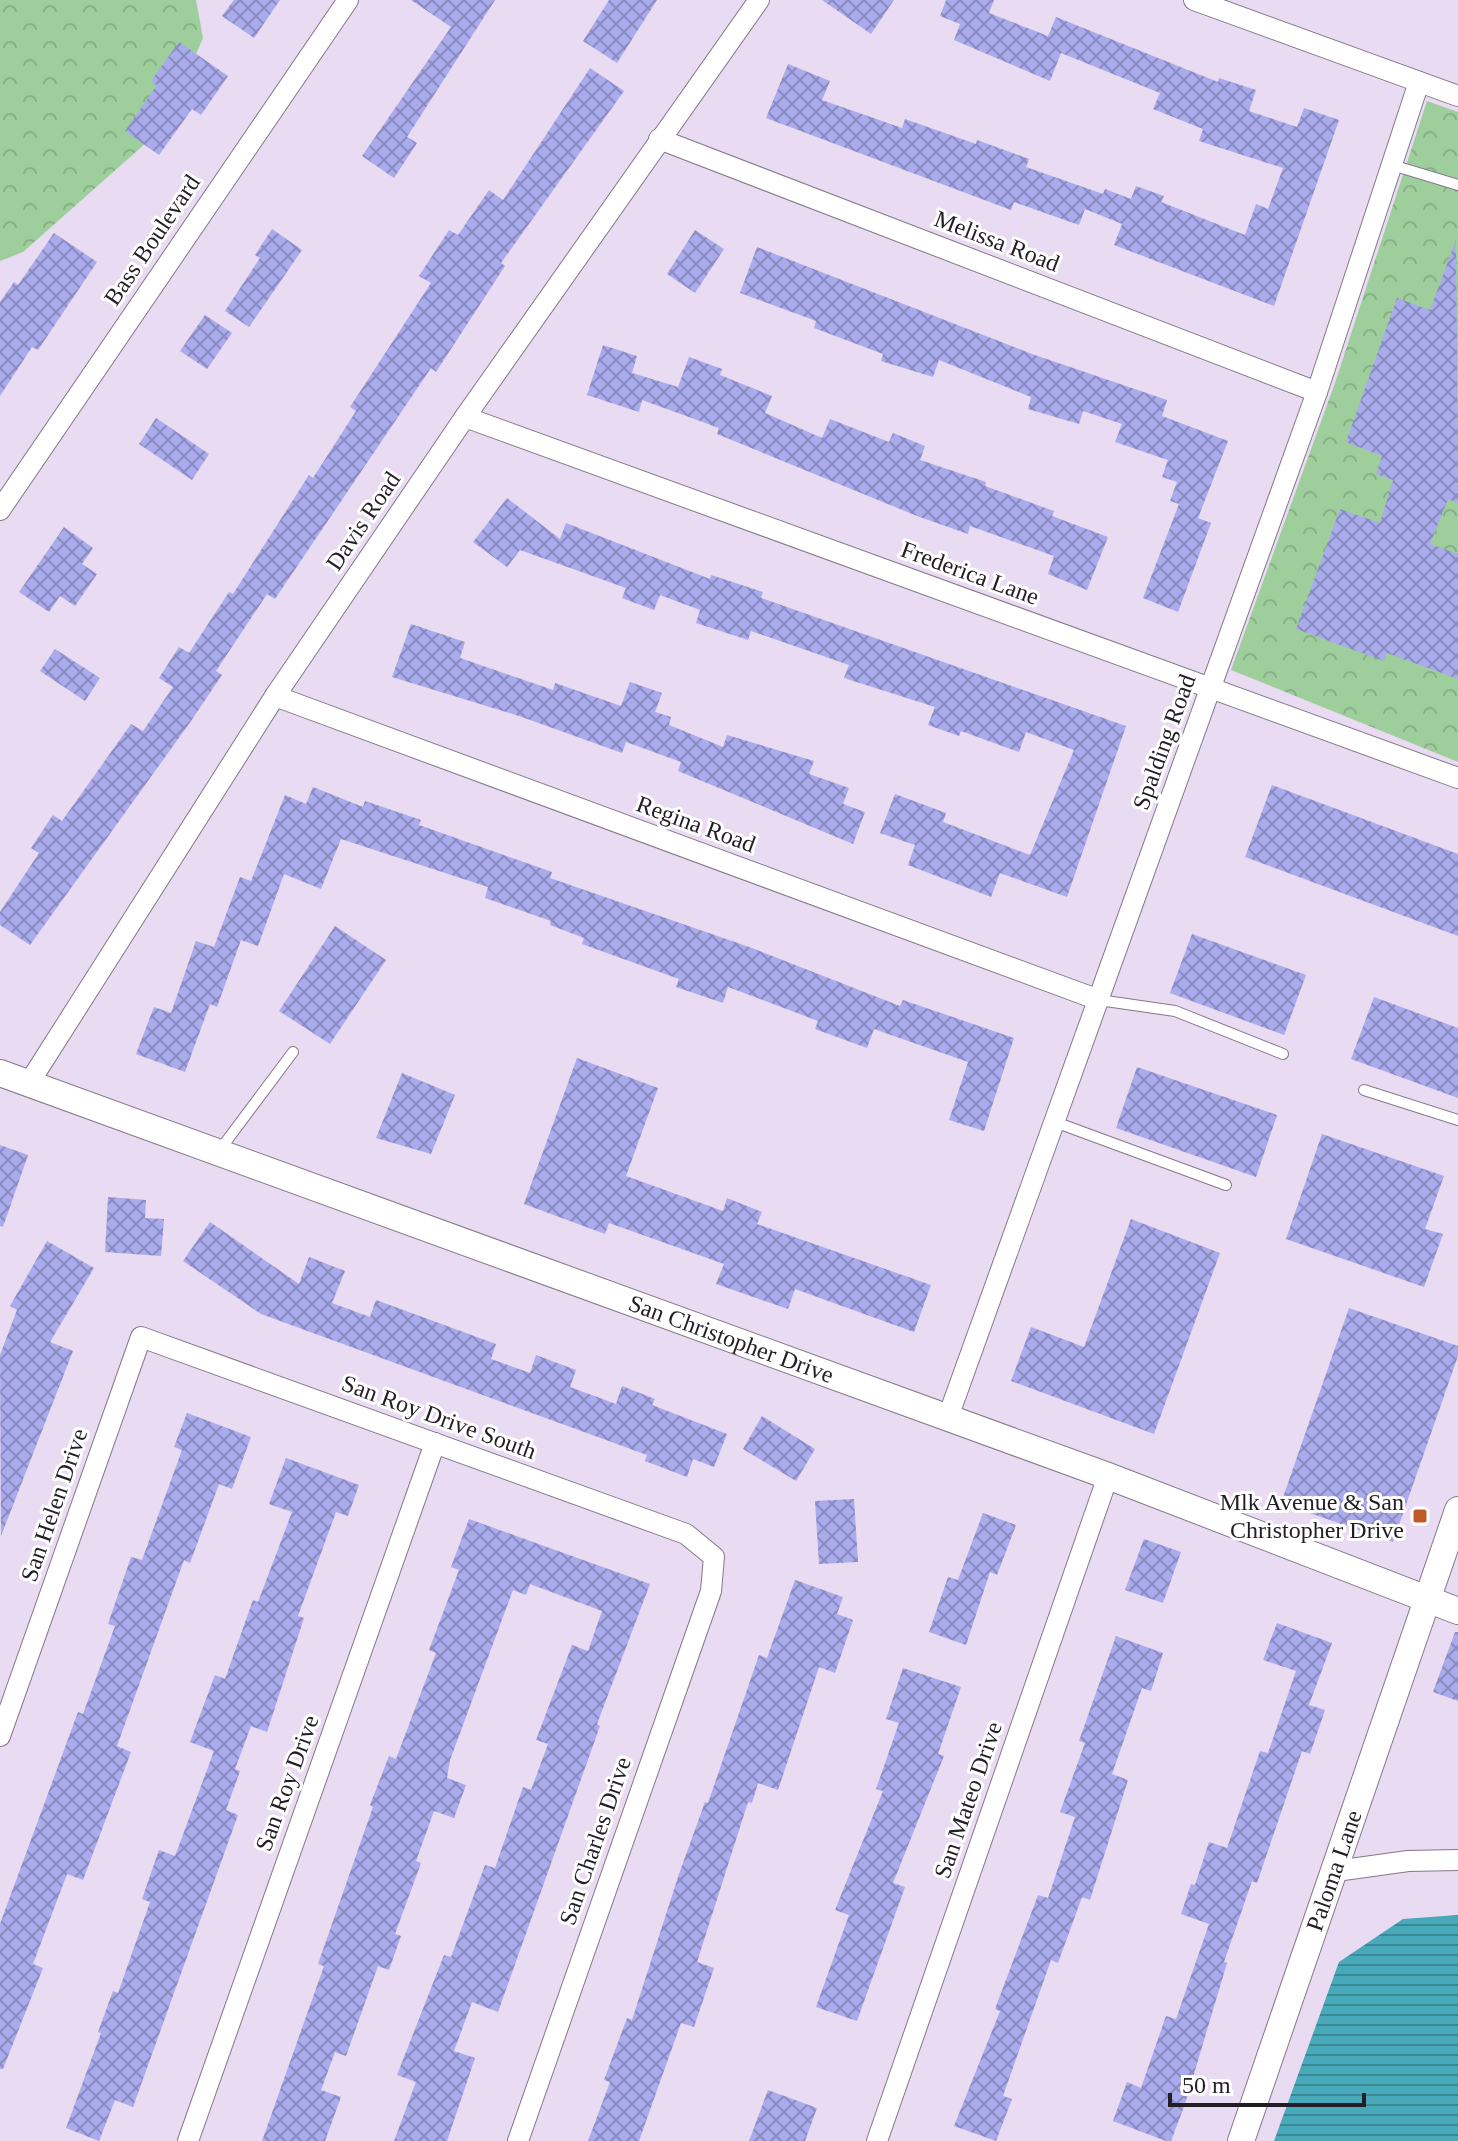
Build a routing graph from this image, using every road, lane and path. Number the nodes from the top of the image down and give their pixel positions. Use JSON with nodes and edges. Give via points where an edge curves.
{"nodes":[{"id":1,"x":348,"y":0,"type":"edge"},
{"id":2,"x":759,"y":0,"type":"edge"},
{"id":3,"x":1194,"y":0,"type":"edge"},
{"id":4,"x":1419,"y":82,"type":"junction"},
{"id":5,"x":1458,"y":96,"type":"edge"},
{"id":6,"x":659,"y":139,"type":"junction"},
{"id":7,"x":1392,"y":165,"type":"junction"},
{"id":8,"x":1458,"y":185,"type":"edge"},
{"id":9,"x":1317,"y":392,"type":"junction"},
{"id":10,"x":465,"y":417,"type":"junction"},
{"id":11,"x":0,"y":510,"type":"edge"},
{"id":12,"x":1211,"y":688,"type":"junction"},
{"id":13,"x":275,"y":696,"type":"junction"},
{"id":14,"x":1458,"y":778,"type":"edge"},
{"id":15,"x":1099,"y":1000,"type":"junction"},
{"id":16,"x":293,"y":1052,"type":"dead end"},
{"id":17,"x":1283,"y":1054,"type":"dead end"},
{"id":18,"x":0,"y":1073,"type":"edge"},
{"id":19,"x":29,"y":1083,"type":"junction"},
{"id":20,"x":1364,"y":1090,"type":"dead end"},
{"id":21,"x":1458,"y":1120,"type":"edge"},
{"id":22,"x":1055,"y":1122,"type":"junction"},
{"id":23,"x":218,"y":1152,"type":"junction"},
{"id":24,"x":1226,"y":1185,"type":"dead end"},
{"id":25,"x":141,"y":1337,"type":"joint"},
{"id":26,"x":948,"y":1417,"type":"junction"},
{"id":27,"x":435,"y":1443,"type":"junction"},
{"id":28,"x":1108,"y":1476,"type":"junction"},
{"id":29,"x":1458,"y":1510,"type":"edge"},
{"id":30,"x":714,"y":1557,"type":"joint"},
{"id":31,"x":1430,"y":1601,"type":"junction"},
{"id":32,"x":1458,"y":1611,"type":"edge"},
{"id":33,"x":0,"y":1736,"type":"edge"},
{"id":34,"x":1458,"y":1860,"type":"edge"},
{"id":35,"x":1336,"y":1871,"type":"junction"},
{"id":36,"x":188,"y":2141,"type":"edge"},
{"id":37,"x":518,"y":2141,"type":"edge"},
{"id":38,"x":877,"y":2141,"type":"edge"},
{"id":39,"x":1241,"y":2141,"type":"edge"}],
"edges":[{"from":1,"to":11,"type":"street","name":"Bass Boulevard"},
{"from":2,"to":6,"type":"street","name":"Davis Road"},
{"from":3,"to":4,"type":"street"},
{"from":4,"to":5,"type":"street"},
{"from":4,"to":7,"type":"street","name":"Spalding Road"},
{"from":6,"to":9,"type":"street","name":"Melissa Road"},
{"from":6,"to":10,"type":"street","name":"Davis Road"},
{"from":7,"to":8,"type":"lane"},
{"from":7,"to":9,"type":"street","name":"Spalding Road"},
{"from":9,"to":12,"type":"street","name":"Spalding Road"},
{"from":10,"to":12,"type":"street","name":"Frederica Lane"},
{"from":10,"to":13,"type":"street","name":"Davis Road"},
{"from":12,"to":14,"type":"street","name":"Frederica Lane"},
{"from":12,"to":15,"type":"street","name":"Spalding Road"},
{"from":13,"to":15,"type":"street","name":"Regina Road"},
{"from":13,"to":19,"type":"street","name":"Davis Road"},
{"from":15,"to":17,"type":"lane","via":[[1175,1011]]},
{"from":15,"to":22,"type":"street","name":"Spalding Road"},
{"from":16,"to":23,"type":"lane"},
{"from":18,"to":19,"type":"street","name":"San Christopher Drive"},
{"from":19,"to":23,"type":"street","name":"San Christopher Drive"},
{"from":20,"to":21,"type":"lane"},
{"from":22,"to":24,"type":"lane"},
{"from":22,"to":26,"type":"street","name":"Spalding Road"},
{"from":23,"to":26,"type":"street","name":"San Christopher Drive"},
{"from":25,"to":27,"type":"street","name":"San Roy Drive South"},
{"from":25,"to":33,"type":"street","name":"San Helen Drive"},
{"from":26,"to":28,"type":"street","name":"San Christopher Drive"},
{"from":27,"to":30,"type":"street","name":"San Roy Drive South","via":[[686,1534]]},
{"from":27,"to":36,"type":"street","name":"San Roy Drive"},
{"from":28,"to":31,"type":"street","name":"San Christopher Drive"},
{"from":28,"to":38,"type":"street","name":"San Mateo Drive"},
{"from":29,"to":31,"type":"street","name":"Paloma Lane"},
{"from":30,"to":37,"type":"street","name":"San Charles Drive","via":[[711,1591]]},
{"from":31,"to":32,"type":"street","name":"San Christopher Drive"},
{"from":31,"to":35,"type":"street","name":"Paloma Lane"},
{"from":34,"to":35,"type":"street"},
{"from":35,"to":39,"type":"street","name":"Paloma Lane"}]}
